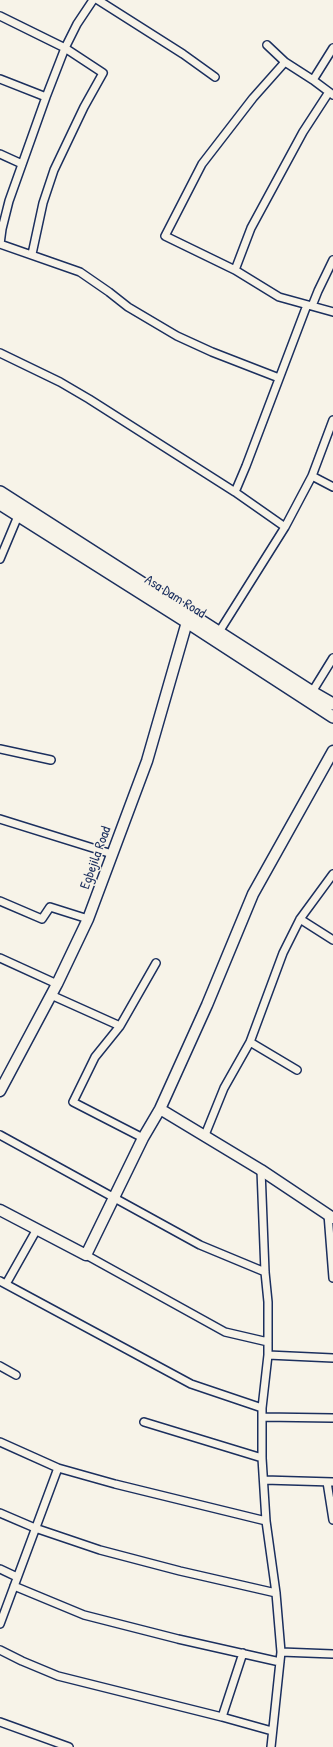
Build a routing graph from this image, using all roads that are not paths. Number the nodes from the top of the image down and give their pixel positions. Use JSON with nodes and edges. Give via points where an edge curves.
{"nodes":[{"id":1,"x":93,"y":0,"type":"edge"},
{"id":2,"x":98,"y":0,"type":"edge"},
{"id":3,"x":0,"y":16,"type":"edge"},
{"id":4,"x":267,"y":45,"type":"dead end"},
{"id":5,"x":65,"y":48,"type":"junction"},
{"id":6,"x":333,"y":48,"type":"edge"},
{"id":7,"x":285,"y":62,"type":"junction"},
{"id":8,"x":215,"y":77,"type":"dead end"},
{"id":9,"x":0,"y":79,"type":"edge"},
{"id":10,"x":313,"y":80,"type":"junction"},
{"id":11,"x":331,"y":93,"type":"edge"},
{"id":12,"x":46,"y":97,"type":"junction"},
{"id":13,"x":0,"y":154,"type":"edge"},
{"id":14,"x":22,"y":164,"type":"junction"},
{"id":15,"x":0,"y":244,"type":"edge"},
{"id":16,"x":32,"y":254,"type":"junction"},
{"id":17,"x":333,"y":260,"type":"edge"},
{"id":18,"x":235,"y":270,"type":"junction"},
{"id":19,"x":310,"y":306,"type":"junction"},
{"id":20,"x":333,"y":312,"type":"edge"},
{"id":21,"x":0,"y":353,"type":"edge"},
{"id":22,"x":279,"y":378,"type":"junction"},
{"id":23,"x":333,"y":420,"type":"edge"},
{"id":24,"x":312,"y":476,"type":"junction"},
{"id":25,"x":333,"y":487,"type":"edge"},
{"id":26,"x":0,"y":492,"type":"edge"},
{"id":27,"x":235,"y":492,"type":"junction"},
{"id":28,"x":0,"y":504,"type":"edge"},
{"id":29,"x":18,"y":516,"type":"junction"},
{"id":30,"x":285,"y":527,"type":"junction"},
{"id":31,"x":0,"y":559,"type":"edge"},
{"id":32,"x":187,"y":622,"type":"junction"},
{"id":33,"x":218,"y":632,"type":"junction"},
{"id":34,"x":333,"y":658,"type":"edge"},
{"id":35,"x":312,"y":692,"type":"junction"},
{"id":36,"x":333,"y":704,"type":"edge"},
{"id":37,"x":333,"y":717,"type":"edge"},
{"id":38,"x":0,"y":749,"type":"edge"},
{"id":39,"x":333,"y":752,"type":"edge"},
{"id":40,"x":50,"y":760,"type":"dead end"},
{"id":41,"x":0,"y":819,"type":"edge"},
{"id":42,"x":112,"y":854,"type":"junction"},
{"id":43,"x":333,"y":874,"type":"edge"},
{"id":44,"x":0,"y":901,"type":"edge"},
{"id":45,"x":300,"y":919,"type":"junction"},
{"id":46,"x":88,"y":920,"type":"junction"},
{"id":47,"x":333,"y":940,"type":"edge"},
{"id":48,"x":0,"y":958,"type":"edge"},
{"id":49,"x":156,"y":963,"type":"dead end"},
{"id":50,"x":57,"y":984,"type":"junction"},
{"id":51,"x":50,"y":995,"type":"junction"},
{"id":52,"x":120,"y":1026,"type":"junction"},
{"id":53,"x":250,"y":1042,"type":"junction"},
{"id":54,"x":297,"y":1070,"type":"dead end"},
{"id":55,"x":0,"y":1091,"type":"edge"},
{"id":56,"x":160,"y":1109,"type":"junction"},
{"id":57,"x":0,"y":1135,"type":"edge"},
{"id":58,"x":205,"y":1135,"type":"junction"},
{"id":59,"x":143,"y":1138,"type":"junction"},
{"id":60,"x":261,"y":1170,"type":"junction"},
{"id":61,"x":114,"y":1197,"type":"junction"},
{"id":62,"x":0,"y":1210,"type":"edge"},
{"id":63,"x":330,"y":1216,"type":"edge"},
{"id":64,"x":37,"y":1229,"type":"junction"},
{"id":65,"x":86,"y":1255,"type":"junction"},
{"id":66,"x":265,"y":1272,"type":"junction"},
{"id":67,"x":333,"y":1278,"type":"edge"},
{"id":68,"x":3,"y":1283,"type":"edge"},
{"id":69,"x":268,"y":1342,"type":"junction"},
{"id":70,"x":268,"y":1355,"type":"junction"},
{"id":71,"x":333,"y":1358,"type":"edge"},
{"id":72,"x":0,"y":1366,"type":"edge"},
{"id":73,"x":16,"y":1375,"type":"dead end"},
{"id":74,"x":262,"y":1408,"type":"junction"},
{"id":75,"x":262,"y":1417,"type":"junction"},
{"id":76,"x":333,"y":1418,"type":"edge"},
{"id":77,"x":144,"y":1422,"type":"dead end"},
{"id":78,"x":0,"y":1442,"type":"edge"},
{"id":79,"x":262,"y":1458,"type":"junction"},
{"id":80,"x":58,"y":1468,"type":"junction"},
{"id":81,"x":264,"y":1480,"type":"junction"},
{"id":82,"x":330,"y":1482,"type":"edge"},
{"id":83,"x":0,"y":1513,"type":"edge"},
{"id":84,"x":333,"y":1520,"type":"edge"},
{"id":85,"x":266,"y":1521,"type":"junction"},
{"id":86,"x":35,"y":1528,"type":"junction"},
{"id":87,"x":0,"y":1569,"type":"edge"},
{"id":88,"x":18,"y":1577,"type":"junction"},
{"id":89,"x":14,"y":1586,"type":"junction"},
{"id":90,"x":276,"y":1593,"type":"junction"},
{"id":91,"x":0,"y":1624,"type":"edge"},
{"id":92,"x":0,"y":1650,"type":"edge"},
{"id":93,"x":281,"y":1652,"type":"junction"},
{"id":94,"x":242,"y":1653,"type":"junction"},
{"id":95,"x":333,"y":1654,"type":"edge"},
{"id":96,"x":280,"y":1662,"type":"junction"},
{"id":97,"x":222,"y":1717,"type":"junction"},
{"id":98,"x":0,"y":1722,"type":"edge"},
{"id":99,"x":272,"y":1732,"type":"junction"},
{"id":100,"x":69,"y":1747,"type":"edge"},
{"id":101,"x":271,"y":1747,"type":"edge"}],
"edges":[{"from":1,"to":5,"type":"street"},
{"from":2,"to":8,"type":"street"},
{"from":3,"to":5,"type":"street"},
{"from":4,"to":7,"type":"street"},
{"from":5,"to":12,"type":"street"},
{"from":5,"to":16,"type":"street","via":[[103,73],[54,170],[43,203]]},
{"from":6,"to":10,"type":"street"},
{"from":7,"to":10,"type":"street"},
{"from":7,"to":18,"type":"street","via":[[202,164],[165,236]]},
{"from":9,"to":12,"type":"street"},
{"from":10,"to":11,"type":"street"},
{"from":11,"to":18,"type":"street","via":[[303,132],[251,228]]},
{"from":12,"to":14,"type":"street"},
{"from":13,"to":14,"type":"street"},
{"from":14,"to":15,"type":"street","via":[[9,201]]},
{"from":15,"to":16,"type":"street"},
{"from":16,"to":22,"type":"street","via":[[80,272],[128,307],[177,336]]},
{"from":17,"to":19,"type":"street"},
{"from":18,"to":19,"type":"street","via":[[279,297]]},
{"from":19,"to":20,"type":"street"},
{"from":19,"to":22,"type":"street"},
{"from":21,"to":27,"type":"street","via":[[83,395]]},
{"from":22,"to":27,"type":"street"},
{"from":23,"to":24,"type":"street"},
{"from":24,"to":25,"type":"street"},
{"from":24,"to":30,"type":"street"},
{"from":26,"to":33,"type":"main road","name":"Asa Dam Road"},
{"from":27,"to":30,"type":"street"},
{"from":28,"to":29,"type":"main road","name":"Asa Dam Road"},
{"from":29,"to":31,"type":"street"},
{"from":29,"to":32,"type":"main road","name":"Asa Dam Road"},
{"from":30,"to":33,"type":"street"},
{"from":32,"to":37,"type":"main road","name":"Asa Dam Road"},
{"from":32,"to":42,"type":"street","name":"Egbejila Road","via":[[147,761]]},
{"from":33,"to":35,"type":"main road","name":"Asa Dam Road"},
{"from":34,"to":35,"type":"street"},
{"from":35,"to":36,"type":"main road","name":"Asa Dam Road"},
{"from":38,"to":40,"type":"street"},
{"from":39,"to":56,"type":"street","via":[[253,894]]},
{"from":41,"to":42,"type":"street"},
{"from":42,"to":46,"type":"street","name":"Egbejila Road"},
{"from":43,"to":45,"type":"street"},
{"from":44,"to":46,"type":"street","via":[[42,919],[50,906]]},
{"from":45,"to":47,"type":"street"},
{"from":45,"to":53,"type":"street","via":[[283,953]]},
{"from":46,"to":50,"type":"street","name":"Egbejila Road"},
{"from":48,"to":50,"type":"street"},
{"from":49,"to":52,"type":"street"},
{"from":50,"to":51,"type":"street","name":"Egbejila Road"},
{"from":51,"to":52,"type":"street"},
{"from":51,"to":55,"type":"street","name":"Egbejila Road"},
{"from":52,"to":59,"type":"street","via":[[94,1057],[72,1102]]},
{"from":53,"to":54,"type":"street"},
{"from":53,"to":58,"type":"street","via":[[224,1088]]},
{"from":56,"to":58,"type":"street"},
{"from":56,"to":59,"type":"street"},
{"from":57,"to":61,"type":"street"},
{"from":58,"to":60,"type":"street"},
{"from":59,"to":61,"type":"street"},
{"from":60,"to":63,"type":"street"},
{"from":60,"to":66,"type":"street"},
{"from":61,"to":65,"type":"street"},
{"from":61,"to":66,"type":"street","via":[[200,1245]]},
{"from":62,"to":64,"type":"street"},
{"from":63,"to":67,"type":"street"},
{"from":64,"to":65,"type":"street"},
{"from":64,"to":68,"type":"street"},
{"from":65,"to":69,"type":"street","via":[[225,1332]]},
{"from":66,"to":69,"type":"street"},
{"from":68,"to":74,"type":"street","via":[[191,1384]]},
{"from":69,"to":70,"type":"street"},
{"from":70,"to":71,"type":"street"},
{"from":70,"to":74,"type":"street"},
{"from":72,"to":73,"type":"street"},
{"from":74,"to":75,"type":"street"},
{"from":75,"to":76,"type":"street"},
{"from":75,"to":79,"type":"street"},
{"from":77,"to":79,"type":"street"},
{"from":78,"to":80,"type":"street"},
{"from":79,"to":81,"type":"street"},
{"from":80,"to":85,"type":"street"},
{"from":80,"to":86,"type":"street"},
{"from":81,"to":82,"type":"street"},
{"from":81,"to":85,"type":"street"},
{"from":82,"to":84,"type":"street"},
{"from":83,"to":86,"type":"street"},
{"from":85,"to":90,"type":"street"},
{"from":86,"to":88,"type":"street"},
{"from":86,"to":90,"type":"street","via":[[107,1552]]},
{"from":87,"to":88,"type":"street"},
{"from":88,"to":89,"type":"street"},
{"from":89,"to":91,"type":"street"},
{"from":89,"to":94,"type":"street","via":[[84,1615],[178,1640]]},
{"from":90,"to":93,"type":"street"},
{"from":92,"to":97,"type":"street","via":[[58,1676]]},
{"from":93,"to":95,"type":"street"},
{"from":93,"to":96,"type":"street"},
{"from":94,"to":96,"type":"street"},
{"from":94,"to":97,"type":"street"},
{"from":96,"to":99,"type":"street"},
{"from":97,"to":99,"type":"street"},
{"from":98,"to":100,"type":"street"},
{"from":99,"to":101,"type":"street"}]}
